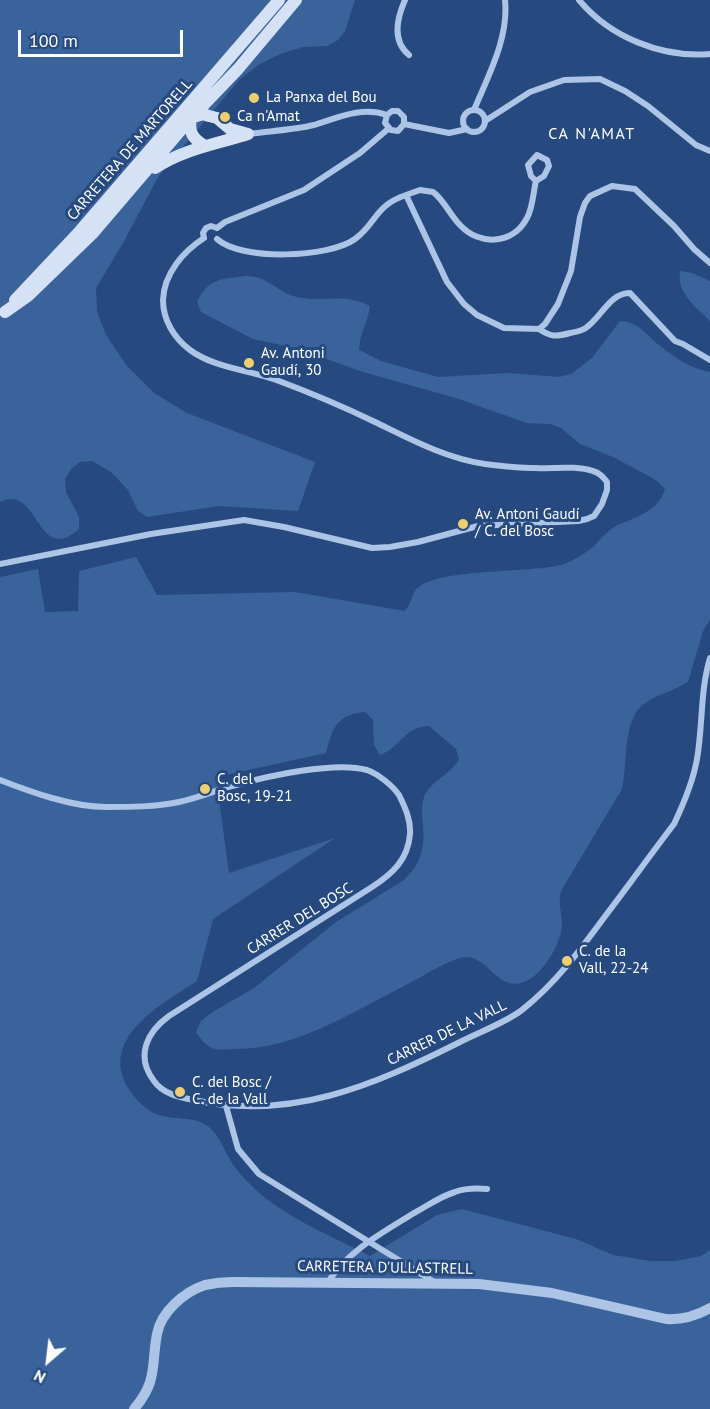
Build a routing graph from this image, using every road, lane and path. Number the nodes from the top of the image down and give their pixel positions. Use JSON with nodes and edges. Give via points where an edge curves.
{"nodes":[{"id":1,"x":279,"y":0,"type":"edge"},
{"id":2,"x":296,"y":0,"type":"edge"},
{"id":3,"x":405,"y":0,"type":"edge"},
{"id":4,"x":505,"y":0,"type":"edge"},
{"id":5,"x":579,"y":0,"type":"edge"},
{"id":6,"x":710,"y":54,"type":"edge"},
{"id":7,"x":409,"y":55,"type":"dead end"},
{"id":8,"x":237,"y":69,"type":"junction"},
{"id":9,"x":205,"y":86,"type":"junction"},
{"id":10,"x":474,"y":110,"type":"junction"},
{"id":11,"x":387,"y":115,"type":"junction"},
{"id":12,"x":191,"y":118,"type":"junction"},
{"id":13,"x":219,"y":121,"type":"junction"},
{"id":14,"x":485,"y":121,"type":"junction"},
{"id":15,"x":404,"y":124,"type":"junction"},
{"id":16,"x":388,"y":129,"type":"junction"},
{"id":17,"x":467,"y":129,"type":"junction"},
{"id":18,"x":248,"y":134,"type":"junction"},
{"id":19,"x":161,"y":137,"type":"junction"},
{"id":20,"x":210,"y":146,"type":"junction"},
{"id":21,"x":709,"y":152,"type":"edge"},
{"id":22,"x":142,"y":177,"type":"junction"},
{"id":23,"x":536,"y":181,"type":"dead end"},
{"id":24,"x":406,"y":195,"type":"junction"},
{"id":25,"x":217,"y":228,"type":"junction"},
{"id":26,"x":204,"y":238,"type":"junction"},
{"id":27,"x":217,"y":240,"type":"junction"},
{"id":28,"x":710,"y":263,"type":"edge"},
{"id":29,"x":3,"y":314,"type":"edge"},
{"id":30,"x":539,"y":329,"type":"junction"},
{"id":31,"x":710,"y":360,"type":"edge"},
{"id":32,"x":0,"y":564,"type":"edge"},
{"id":33,"x":710,"y":658,"type":"edge"},
{"id":34,"x":0,"y":780,"type":"edge"},
{"id":35,"x":226,"y":1106,"type":"junction"},
{"id":36,"x":487,"y":1189,"type":"dead end"},
{"id":37,"x":368,"y":1241,"type":"junction"},
{"id":38,"x":328,"y":1282,"type":"junction"},
{"id":39,"x":436,"y":1283,"type":"junction"},
{"id":40,"x":710,"y":1308,"type":"edge"},
{"id":41,"x":134,"y":1409,"type":"edge"}],
"edges":[{"from":1,"to":9,"type":"main road","name":"CARRETERA DE MARTORELL"},
{"from":2,"to":8,"type":"main road"},
{"from":3,"to":7,"type":"street","via":[[398,42]]},
{"from":4,"to":10,"type":"street","via":[[507,17],[496,57]]},
{"from":5,"to":6,"type":"street","via":[[598,20],[629,39],[670,51]]},
{"from":8,"to":12,"type":"main road"},
{"from":8,"to":13,"type":"main road","via":[[216,103]]},
{"from":9,"to":12,"type":"main road"},
{"from":9,"to":19,"type":"main road","name":"CARRETERA DE MARTORELL"},
{"from":10,"to":14,"type":"street","via":[[482,113]]},
{"from":10,"to":17,"type":"street","via":[[464,117]]},
{"from":11,"to":15,"type":"street","via":[[398,111],[405,118]]},
{"from":11,"to":16,"type":"street"},
{"from":11,"to":18,"type":"street","via":[[360,112],[313,125]]},
{"from":12,"to":13,"type":"main road","via":[[203,114]]},
{"from":12,"to":19,"type":"main road"},
{"from":12,"to":20,"type":"main road","via":[[193,138]]},
{"from":12,"to":22,"type":"main road"},
{"from":13,"to":18,"type":"main road"},
{"from":13,"to":20,"type":"main road","via":[[222,136]]},
{"from":14,"to":17,"type":"street","via":[[479,131]]},
{"from":14,"to":21,"type":"street","via":[[530,92],[564,80],[600,79],[648,106]]},
{"from":15,"to":16,"type":"street","via":[[398,131]]},
{"from":15,"to":17,"type":"street","via":[[449,133]]},
{"from":16,"to":25,"type":"street","via":[[304,190]]},
{"from":18,"to":20,"type":"main road"},
{"from":19,"to":29,"type":"main road","name":"CARRETERA DE MARTORELL"},
{"from":20,"to":22,"type":"main road","via":[[177,154]]},
{"from":22,"to":29,"type":"main road","via":[[60,267],[30,296]]},
{"from":23,"to":24,"type":"street","via":[[531,207],[522,225],[511,236],[496,240],[467,232],[433,192],[420,190]]},
{"from":24,"to":27,"type":"street","via":[[384,207],[357,238],[327,251],[249,252]]},
{"from":24,"to":30,"type":"street","via":[[447,282],[464,304],[504,328]]},
{"from":25,"to":26,"type":"street","via":[[206,228]]},
{"from":25,"to":27,"type":"street"},
{"from":26,"to":27,"type":"street","via":[[210,242]]},
{"from":26,"to":32,"type":"street","via":[[184,252],[164,292],[166,319],[178,340],[191,351],[207,360],[280,381],[459,458],[505,466],[596,471],[607,482],[605,498],[594,516],[578,521],[478,526],[417,543],[372,548],[244,520]]},
{"from":28,"to":30,"type":"street","via":[[635,189],[612,186],[599,191],[590,196],[582,211],[566,289]]},
{"from":30,"to":31,"type":"street","via":[[555,338],[586,328],[621,293],[630,293],[675,341]]},
{"from":33,"to":35,"type":"street","name":"CARRER DE LA VALL","via":[[703,682],[697,760],[692,783],[674,824],[584,946],[537,997],[520,1011],[450,1046],[344,1093],[287,1105]]},
{"from":34,"to":35,"type":"street","name":"CARRER DEL BOSC","via":[[44,795],[102,807],[178,802],[256,780],[322,769],[366,770],[395,790],[408,814],[410,833],[398,867],[152,1030],[145,1061],[157,1086],[178,1097]]},
{"from":35,"to":37,"type":"street","via":[[238,1149],[259,1174]]},
{"from":36,"to":37,"type":"street","via":[[448,1194]]},
{"from":37,"to":38,"type":"street","via":[[347,1258]]},
{"from":37,"to":39,"type":"street"},
{"from":38,"to":39,"type":"street","name":"CARRETERA D'ULLASTRELL"},
{"from":38,"to":41,"type":"street","name":"CARRETERA D'ULLASTRELL","via":[[233,1282],[206,1285],[190,1292],[159,1326],[152,1377]]},
{"from":39,"to":40,"type":"street","name":"CARRETERA D'ULLASTRELL","via":[[552,1293],[666,1320],[690,1317]]}]}
